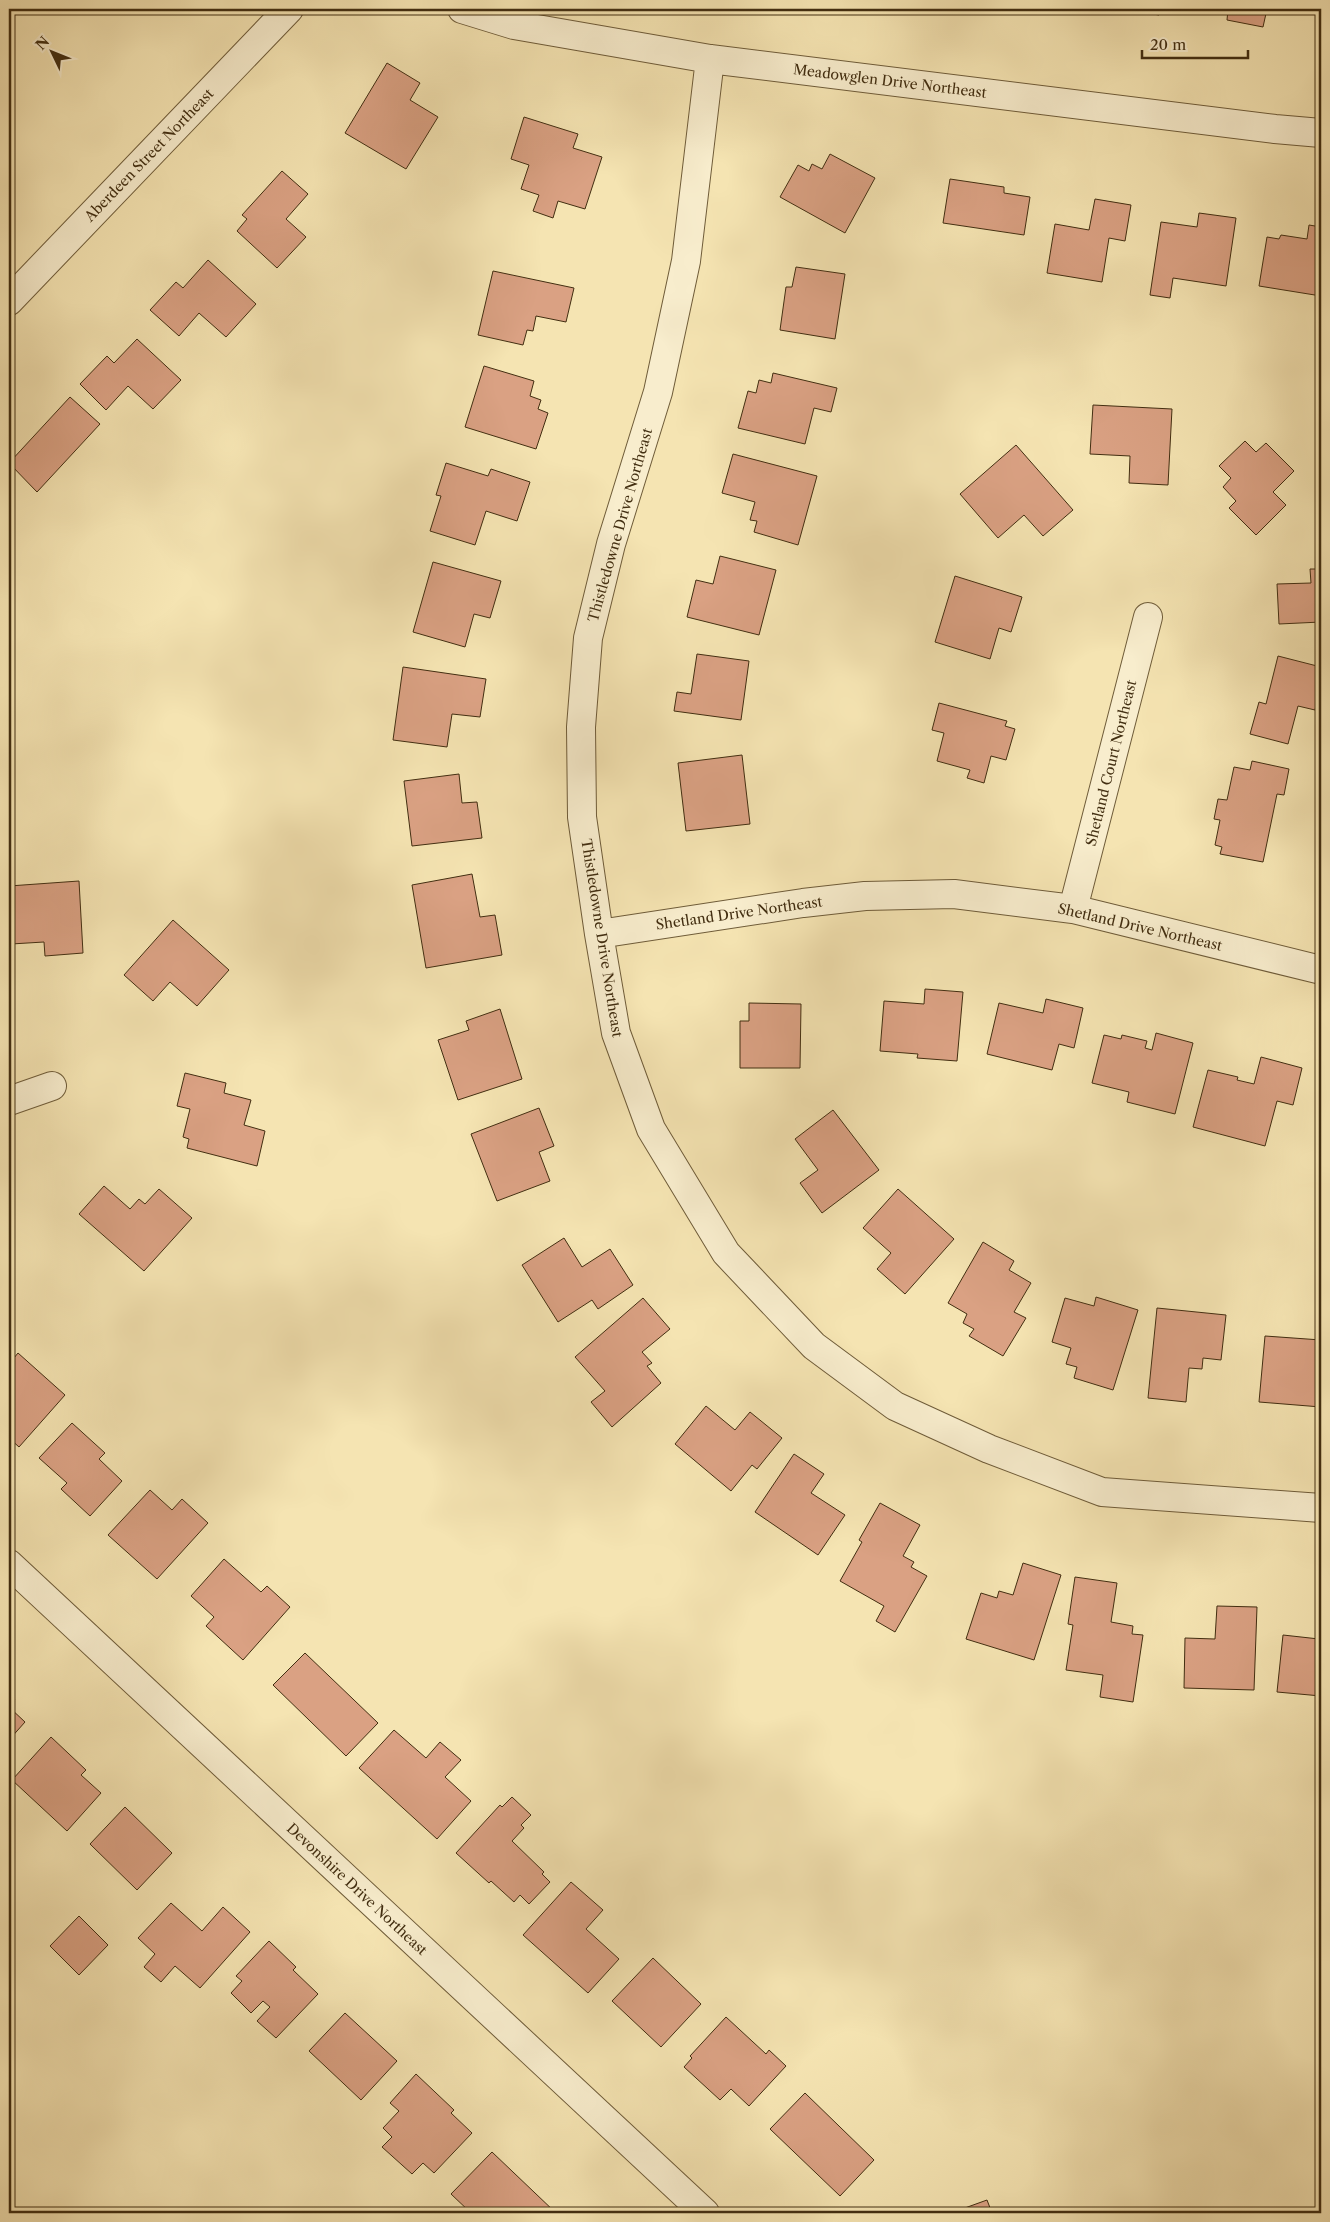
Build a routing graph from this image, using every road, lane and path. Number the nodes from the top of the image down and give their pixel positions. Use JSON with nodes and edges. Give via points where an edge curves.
{"nodes":[{"id":1,"x":289,"y":9,"type":"edge"},
{"id":2,"x":462,"y":9,"type":"edge"},
{"id":3,"x":710,"y":59,"type":"junction"},
{"id":4,"x":1321,"y":133,"type":"edge"},
{"id":5,"x":9,"y":301,"type":"edge"},
{"id":6,"x":1148,"y":617,"type":"dead end"},
{"id":7,"x":1073,"y":909,"type":"junction"},
{"id":8,"x":599,"y":934,"type":"junction"},
{"id":9,"x":1321,"y":970,"type":"edge"},
{"id":10,"x":52,"y":1086,"type":"dead end"},
{"id":11,"x":9,"y":1101,"type":"edge"},
{"id":12,"x":1321,"y":1508,"type":"edge"},
{"id":13,"x":9,"y":1564,"type":"edge"},
{"id":14,"x":705,"y":2213,"type":"edge"}],
"edges":[{"from":1,"to":5,"type":"street","name":"Aberdeen Street Northeast"},
{"from":2,"to":3,"type":"street","name":"Meadowglen Drive Northeast","via":[[514,25]]},
{"from":3,"to":4,"type":"street","name":"Meadowglen Drive Northeast"},
{"from":3,"to":8,"type":"street","name":"Thistledowne Drive Northeast","via":[[686,261],[658,392],[611,544],[588,638],[581,727],[582,817]]},
{"from":6,"to":7,"type":"street","name":"Shetland Court Northeast"},
{"from":7,"to":8,"type":"street","name":"Shetland Drive Northeast","via":[[954,894],[865,896]]},
{"from":7,"to":9,"type":"street","name":"Shetland Drive Northeast"},
{"from":8,"to":12,"type":"street","name":"Thistledowne Drive Northeast","via":[[616,1033],[651,1129],[726,1253],[814,1346],[895,1406],[989,1449],[1102,1492]]},
{"from":10,"to":11,"type":"street"},
{"from":13,"to":14,"type":"street","name":"Devonshire Drive Northeast"}]}
